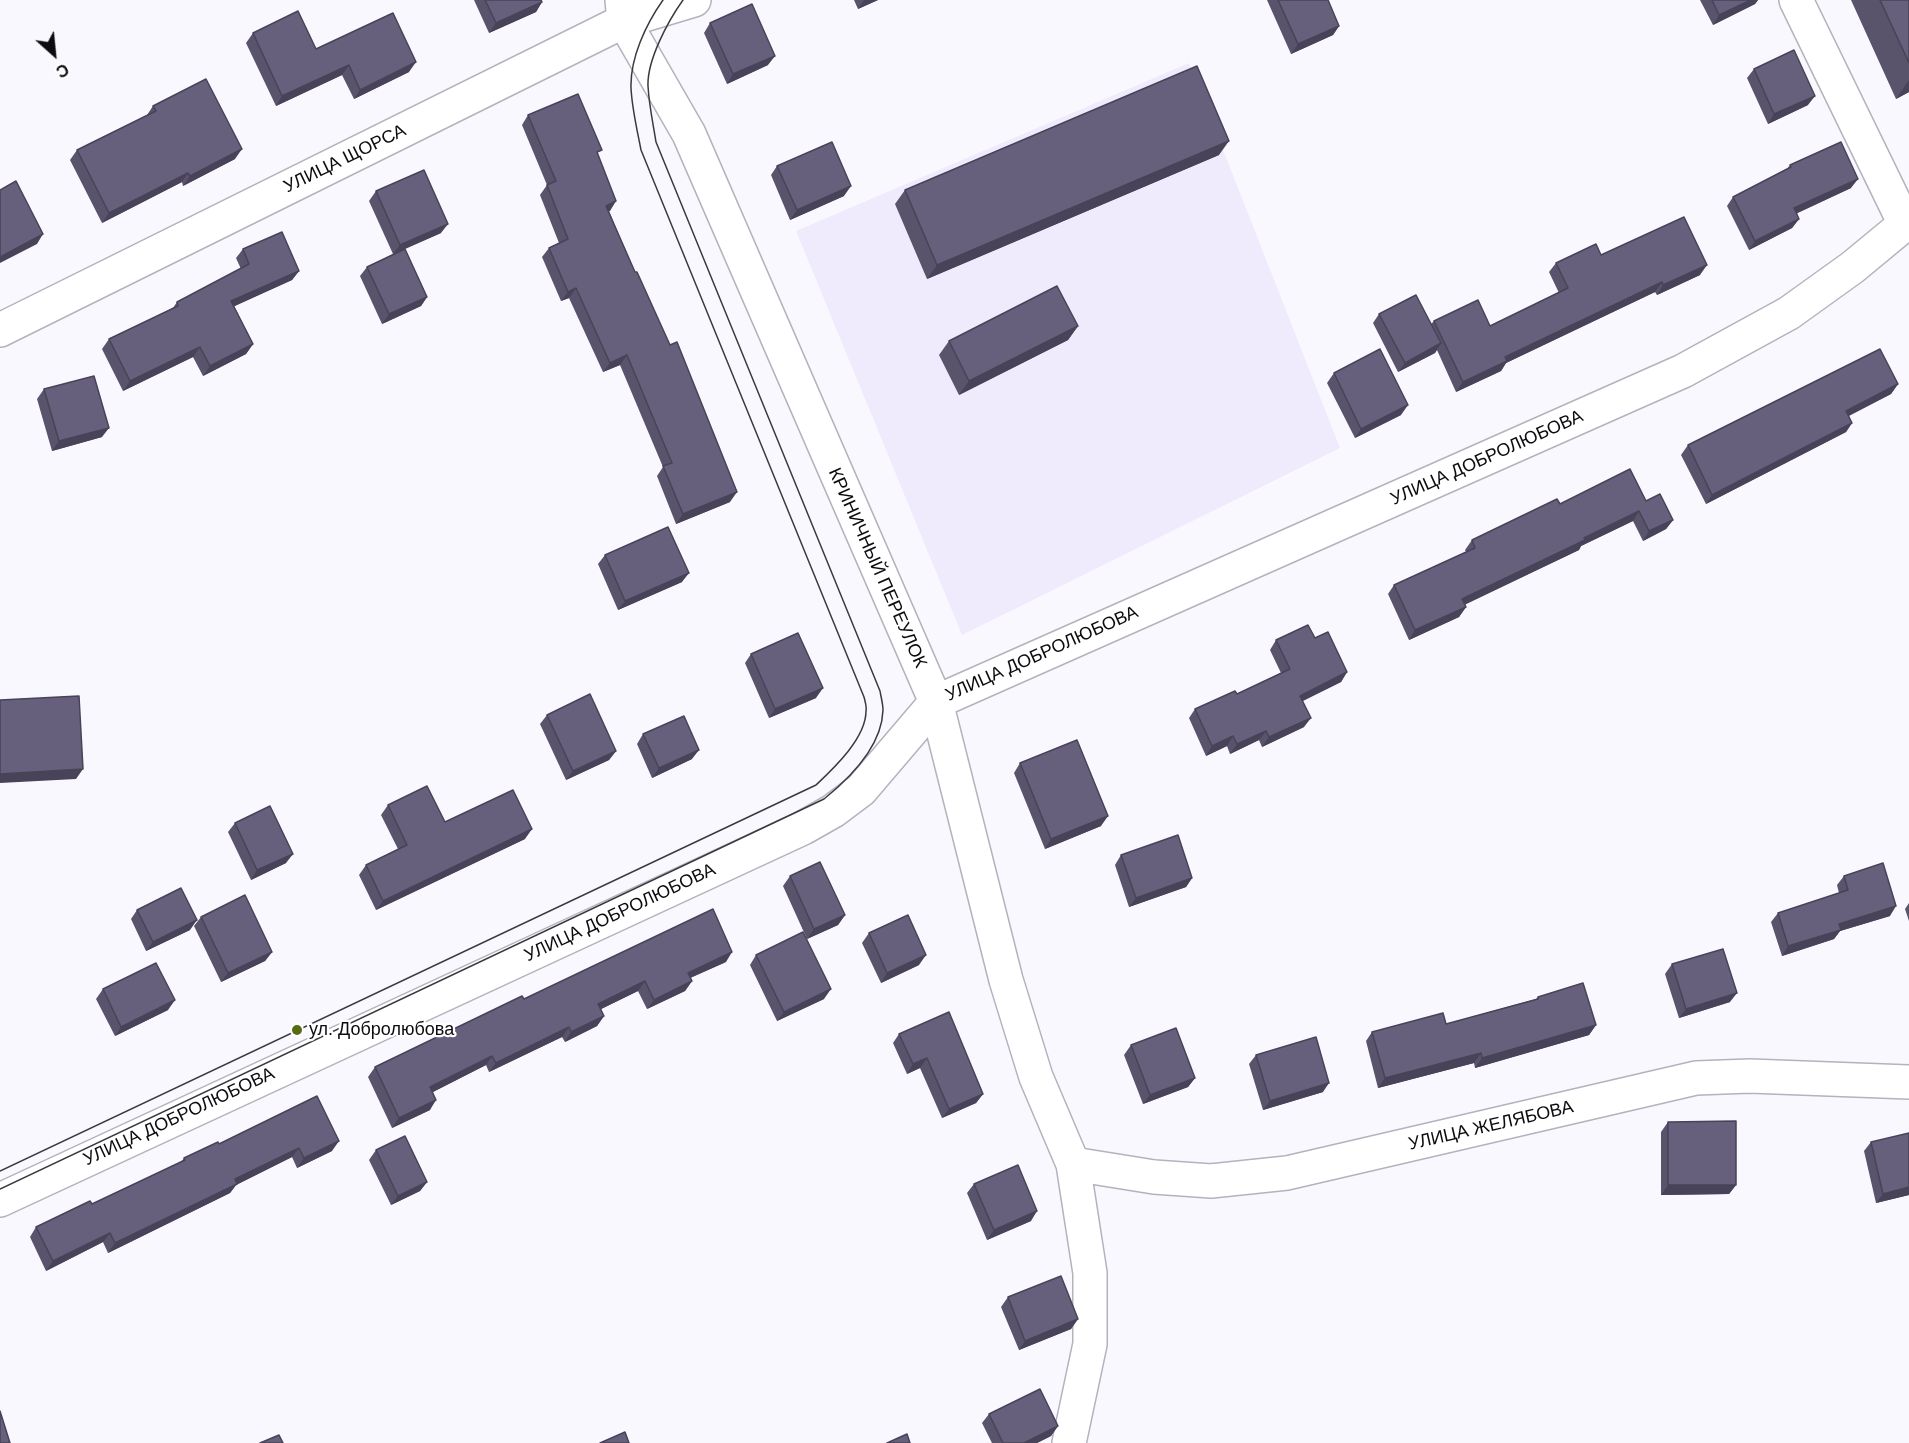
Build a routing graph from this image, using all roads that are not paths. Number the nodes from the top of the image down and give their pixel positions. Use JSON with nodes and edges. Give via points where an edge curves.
{"nodes":[{"id":1,"x":694,"y":0,"type":"edge"},
{"id":2,"x":1796,"y":0,"type":"edge"},
{"id":3,"x":623,"y":10,"type":"edge"},
{"id":4,"x":1907,"y":224,"type":"edge"},
{"id":5,"x":0,"y":330,"type":"edge"},
{"id":6,"x":936,"y":702,"type":"junction"},
{"id":7,"x":1909,"y":1082,"type":"edge"},
{"id":8,"x":1074,"y":1164,"type":"junction"},
{"id":9,"x":0,"y":1200,"type":"edge"},
{"id":10,"x":1069,"y":1443,"type":"edge"}],
"edges":[{"from":1,"to":3,"type":"street","name":"УЛИЦА ЩОРСА"},
{"from":2,"to":4,"type":"street"},
{"from":3,"to":5,"type":"street","name":"УЛИЦА ЩОРСА"},
{"from":3,"to":6,"type":"street","name":"КРИНИЧНЫЙ ПЕРЕУЛОК","via":[[689,134]]},
{"from":4,"to":6,"type":"street","name":"УЛИЦА ДОБРОЛЮБОВА","via":[[1789,313],[1683,371]]},
{"from":6,"to":8,"type":"street","name":"КРИНИЧНЫЙ ПЕРЕУЛОК","via":[[1006,980],[1036,1077]]},
{"from":6,"to":9,"type":"street","name":"УЛИЦА ДОБРОЛЮБОВА","via":[[861,790],[803,828]]},
{"from":7,"to":8,"type":"street","name":"УЛИЦА ЖЕЛЯБОВА","via":[[1750,1076],[1696,1078],[1287,1173],[1222,1180],[1154,1177]]},
{"from":8,"to":10,"type":"street","name":"КРИНИЧНЫЙ ПЕРЕУЛОК","via":[[1090,1273],[1090,1344]]}]}
